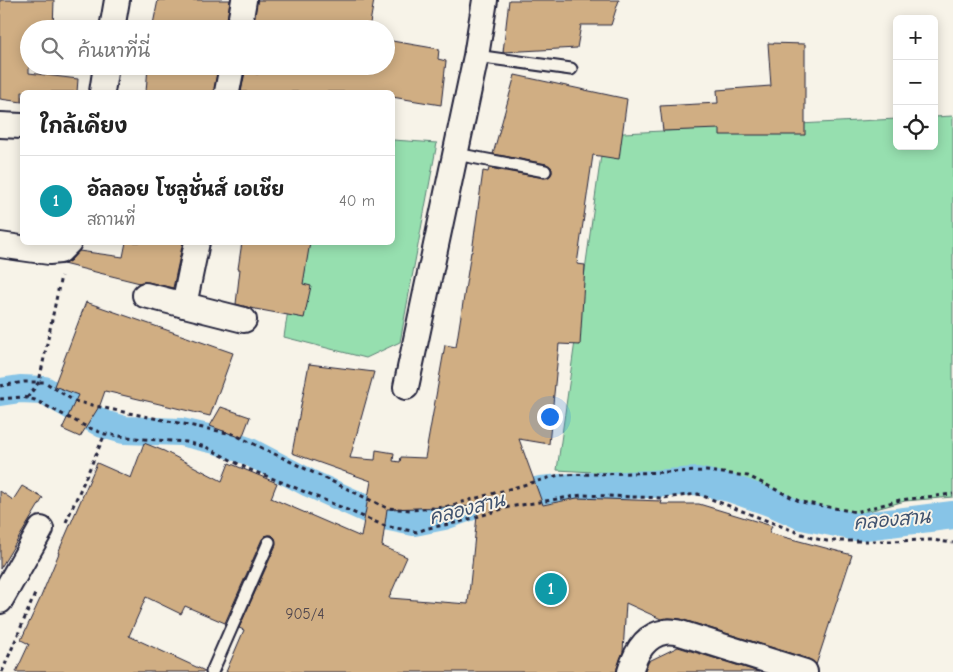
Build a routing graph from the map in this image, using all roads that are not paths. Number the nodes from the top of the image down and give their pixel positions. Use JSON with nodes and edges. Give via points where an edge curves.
{"nodes":[{"id":1,"x":117,"y":0,"type":"edge"},
{"id":2,"x":244,"y":0,"type":"edge"},
{"id":3,"x":485,"y":0,"type":"edge"},
{"id":4,"x":114,"y":20,"type":"edge"},
{"id":5,"x":241,"y":20,"type":"edge"},
{"id":6,"x":476,"y":56,"type":"junction"},
{"id":7,"x":571,"y":69,"type":"dead end"},
{"id":8,"x":105,"y":75,"type":"edge"},
{"id":9,"x":230,"y":75,"type":"edge"},
{"id":10,"x":102,"y":90,"type":"edge"},
{"id":11,"x":227,"y":90,"type":"edge"},
{"id":12,"x":0,"y":125,"type":"edge"},
{"id":13,"x":20,"y":126,"type":"edge"},
{"id":14,"x":456,"y":154,"type":"junction"},
{"id":15,"x":545,"y":171,"type":"dead end"},
{"id":16,"x":0,"y":245,"type":"edge"},
{"id":17,"x":67,"y":245,"type":"edge"},
{"id":18,"x":196,"y":245,"type":"edge"},
{"id":19,"x":145,"y":295,"type":"dead end"},
{"id":20,"x":184,"y":305,"type":"junction"},
{"id":21,"x":244,"y":320,"type":"dead end"},
{"id":22,"x":406,"y":387,"type":"dead end"},
{"id":23,"x":41,"y":529,"type":"dead end"},
{"id":24,"x":269,"y":542,"type":"dead end"},
{"id":25,"x":0,"y":601,"type":"edge"},
{"id":26,"x":212,"y":672,"type":"edge"},
{"id":27,"x":630,"y":672,"type":"edge"},
{"id":28,"x":804,"y":672,"type":"edge"}],
"edges":[{"from":1,"to":4,"type":"street"},
{"from":2,"to":5,"type":"street"},
{"from":3,"to":6,"type":"street"},
{"from":6,"to":7,"type":"lane"},
{"from":6,"to":14,"type":"street"},
{"from":8,"to":10,"type":"street"},
{"from":9,"to":11,"type":"street"},
{"from":12,"to":13,"type":"street"},
{"from":14,"to":15,"type":"lane"},
{"from":14,"to":22,"type":"street"},
{"from":16,"to":17,"type":"street","via":[[50,252],[60,251]]},
{"from":18,"to":20,"type":"street"},
{"from":19,"to":20,"type":"street"},
{"from":20,"to":21,"type":"street"},
{"from":23,"to":25,"type":"street"},
{"from":24,"to":26,"type":"lane"},
{"from":27,"to":28,"type":"street","via":[[638,652],[650,637],[664,632],[677,632]]}]}
